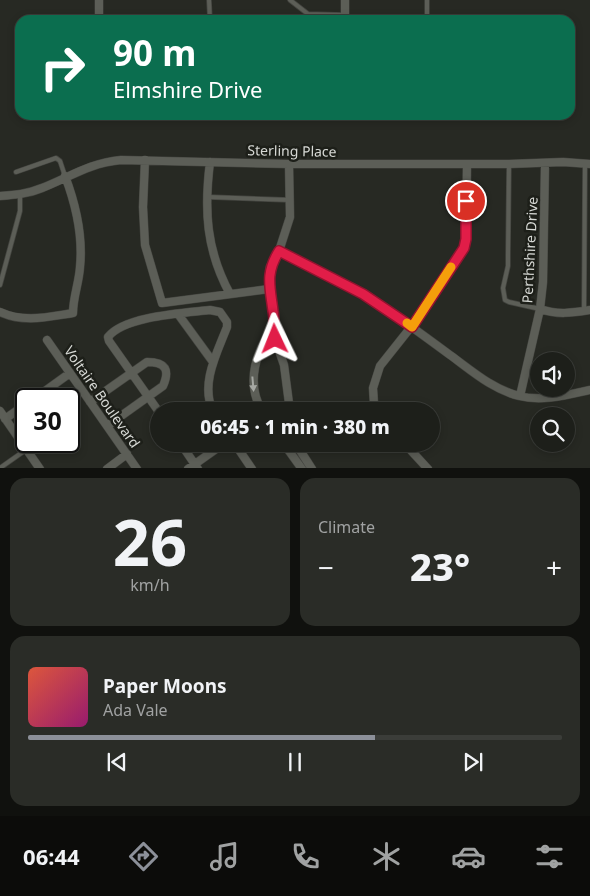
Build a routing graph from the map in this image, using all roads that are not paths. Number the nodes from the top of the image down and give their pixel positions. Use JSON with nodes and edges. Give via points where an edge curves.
{"nodes":[{"id":1,"x":99,"y":0,"type":"edge"},
{"id":2,"x":209,"y":0,"type":"edge"},
{"id":3,"x":290,"y":0,"type":"edge"},
{"id":4,"x":345,"y":0,"type":"edge"},
{"id":5,"x":427,"y":0,"type":"edge"},
{"id":6,"x":99,"y":15,"type":"edge"},
{"id":7,"x":210,"y":15,"type":"edge"},
{"id":8,"x":317,"y":15,"type":"edge"},
{"id":9,"x":345,"y":15,"type":"edge"},
{"id":10,"x":427,"y":15,"type":"edge"},
{"id":11,"x":145,"y":160,"type":"junction"},
{"id":12,"x":210,"y":162,"type":"junction"},
{"id":13,"x":289,"y":164,"type":"junction"},
{"id":14,"x":466,"y":164,"type":"junction"},
{"id":15,"x":509,"y":164,"type":"junction"},
{"id":16,"x":546,"y":164,"type":"junction"},
{"id":17,"x":588,"y":164,"type":"edge"},
{"id":18,"x":16,"y":172,"type":"dead end"},
{"id":19,"x":65,"y":176,"type":"junction"},
{"id":20,"x":20,"y":194,"type":"junction"},
{"id":21,"x":0,"y":196,"type":"edge"},
{"id":22,"x":208,"y":197,"type":"junction"},
{"id":23,"x":290,"y":200,"type":"junction"},
{"id":24,"x":279,"y":251,"type":"junction"},
{"id":25,"x":0,"y":286,"type":"edge"},
{"id":26,"x":269,"y":289,"type":"junction"},
{"id":27,"x":230,"y":294,"type":"junction"},
{"id":28,"x":540,"y":309,"type":"junction"},
{"id":29,"x":587,"y":311,"type":"edge"},
{"id":30,"x":0,"y":312,"type":"edge"},
{"id":31,"x":178,"y":314,"type":"junction"},
{"id":32,"x":273,"y":326,"type":"junction"},
{"id":33,"x":412,"y":327,"type":"junction"},
{"id":34,"x":47,"y":340,"type":"dead end"},
{"id":35,"x":213,"y":362,"type":"junction"},
{"id":36,"x":70,"y":373,"type":"junction"},
{"id":37,"x":131,"y":373,"type":"junction"},
{"id":38,"x":49,"y":388,"type":"edge"},
{"id":39,"x":590,"y":390,"type":"edge"},
{"id":40,"x":520,"y":396,"type":"junction"},
{"id":41,"x":148,"y":397,"type":"junction"},
{"id":42,"x":90,"y":402,"type":"junction"},
{"id":43,"x":152,"y":402,"type":"edge"},
{"id":44,"x":210,"y":402,"type":"edge"},
{"id":45,"x":258,"y":402,"type":"edge"},
{"id":46,"x":288,"y":402,"type":"edge"},
{"id":47,"x":374,"y":402,"type":"edge"},
{"id":48,"x":0,"y":411,"type":"edge"},
{"id":49,"x":15,"y":412,"type":"edge"},
{"id":50,"x":5,"y":419,"type":"junction"},
{"id":51,"x":107,"y":426,"type":"junction"},
{"id":52,"x":15,"y":433,"type":"edge"},
{"id":53,"x":185,"y":452,"type":"edge"},
{"id":54,"x":213,"y":452,"type":"edge"},
{"id":55,"x":241,"y":452,"type":"edge"},
{"id":56,"x":290,"y":452,"type":"edge"},
{"id":57,"x":301,"y":452,"type":"edge"},
{"id":58,"x":413,"y":452,"type":"edge"},
{"id":59,"x":21,"y":453,"type":"edge"},
{"id":60,"x":30,"y":453,"type":"edge"},
{"id":61,"x":127,"y":454,"type":"junction"},
{"id":62,"x":193,"y":467,"type":"edge"},
{"id":63,"x":0,"y":468,"type":"edge"},
{"id":64,"x":40,"y":468,"type":"edge"},
{"id":65,"x":107,"y":468,"type":"edge"},
{"id":66,"x":137,"y":468,"type":"edge"},
{"id":67,"x":252,"y":468,"type":"edge"},
{"id":68,"x":302,"y":468,"type":"edge"},
{"id":69,"x":312,"y":468,"type":"edge"},
{"id":70,"x":428,"y":468,"type":"edge"}],
"edges":[{"from":1,"to":6,"type":"street"},
{"from":2,"to":7,"type":"lane"},
{"from":3,"to":8,"type":"lane","via":[[308,14]]},
{"from":4,"to":9,"type":"street"},
{"from":5,"to":10,"type":"lane"},
{"from":11,"to":12,"type":"street","name":"Sterling Place"},
{"from":11,"to":19,"type":"street","name":"Sterling Place","via":[[109,161]]},
{"from":11,"to":27,"type":"street","via":[[145,245],[162,303]]},
{"from":12,"to":13,"type":"street","name":"Sterling Place"},
{"from":12,"to":22,"type":"street"},
{"from":13,"to":14,"type":"street","name":"Sterling Place"},
{"from":13,"to":23,"type":"street"},
{"from":14,"to":15,"type":"street","name":"Sterling Place"},
{"from":14,"to":33,"type":"street","via":[[464,248]]},
{"from":15,"to":16,"type":"street","name":"Sterling Place"},
{"from":15,"to":28,"type":"lane","via":[[508,266],[503,294],[509,302]]},
{"from":16,"to":17,"type":"street","name":"Sterling Place"},
{"from":16,"to":28,"type":"street","name":"Perthshire Drive","via":[[545,260]]},
{"from":17,"to":29,"type":"lane"},
{"from":18,"to":19,"type":"lane","via":[[56,158]]},
{"from":19,"to":20,"type":"street","name":"Sterling Place","via":[[42,188]]},
{"from":19,"to":30,"type":"street","via":[[76,212],[80,254],[73,313],[28,319]]},
{"from":20,"to":21,"type":"street","name":"Sterling Place"},
{"from":20,"to":25,"type":"lane","via":[[20,211]]},
{"from":22,"to":23,"type":"lane"},
{"from":22,"to":27,"type":"street","via":[[209,238]]},
{"from":23,"to":24,"type":"street","via":[[290,217]]},
{"from":24,"to":26,"type":"street","via":[[270,267]]},
{"from":24,"to":33,"type":"street","via":[[363,294]]},
{"from":26,"to":27,"type":"street"},
{"from":26,"to":32,"type":"street"},
{"from":28,"to":29,"type":"street","via":[[553,313]]},
{"from":28,"to":40,"type":"street","name":"Perthshire Drive"},
{"from":31,"to":35,"type":"street"},
{"from":31,"to":35,"type":"street","via":[[210,310],[222,314],[227,327]]},
{"from":31,"to":37,"type":"street","via":[[131,322],[108,337]]},
{"from":32,"to":45,"type":"street","one_way":true,"via":[[253,372],[252,384]]},
{"from":32,"to":46,"type":"street","via":[[286,374]]},
{"from":33,"to":40,"type":"street","via":[[489,384]]},
{"from":33,"to":47,"type":"street","via":[[380,366],[373,388]]},
{"from":34,"to":36,"type":"street","name":"Voltaire Boulevard"},
{"from":35,"to":44,"type":"street"},
{"from":36,"to":38,"type":"street"},
{"from":36,"to":42,"type":"street","name":"Voltaire Boulevard"},
{"from":37,"to":41,"type":"street"},
{"from":37,"to":41,"type":"street","via":[[147,362],[163,365],[167,377],[165,382]]},
{"from":37,"to":42,"type":"street"},
{"from":39,"to":40,"type":"street","via":[[549,398]]},
{"from":41,"to":43,"type":"street"},
{"from":41,"to":51,"type":"street"},
{"from":42,"to":51,"type":"street","name":"Voltaire Boulevard"},
{"from":48,"to":50,"type":"street"},
{"from":49,"to":50,"type":"street"},
{"from":50,"to":52,"type":"street"},
{"from":51,"to":61,"type":"street","name":"Voltaire Boulevard"},
{"from":53,"to":62,"type":"street"},
{"from":54,"to":62,"type":"street"},
{"from":55,"to":67,"type":"street"},
{"from":56,"to":68,"type":"street"},
{"from":57,"to":69,"type":"street"},
{"from":58,"to":70,"type":"street"},
{"from":59,"to":63,"type":"lane"},
{"from":60,"to":64,"type":"street"},
{"from":61,"to":65,"type":"street"},
{"from":61,"to":66,"type":"street","name":"Voltaire Boulevard"}]}
